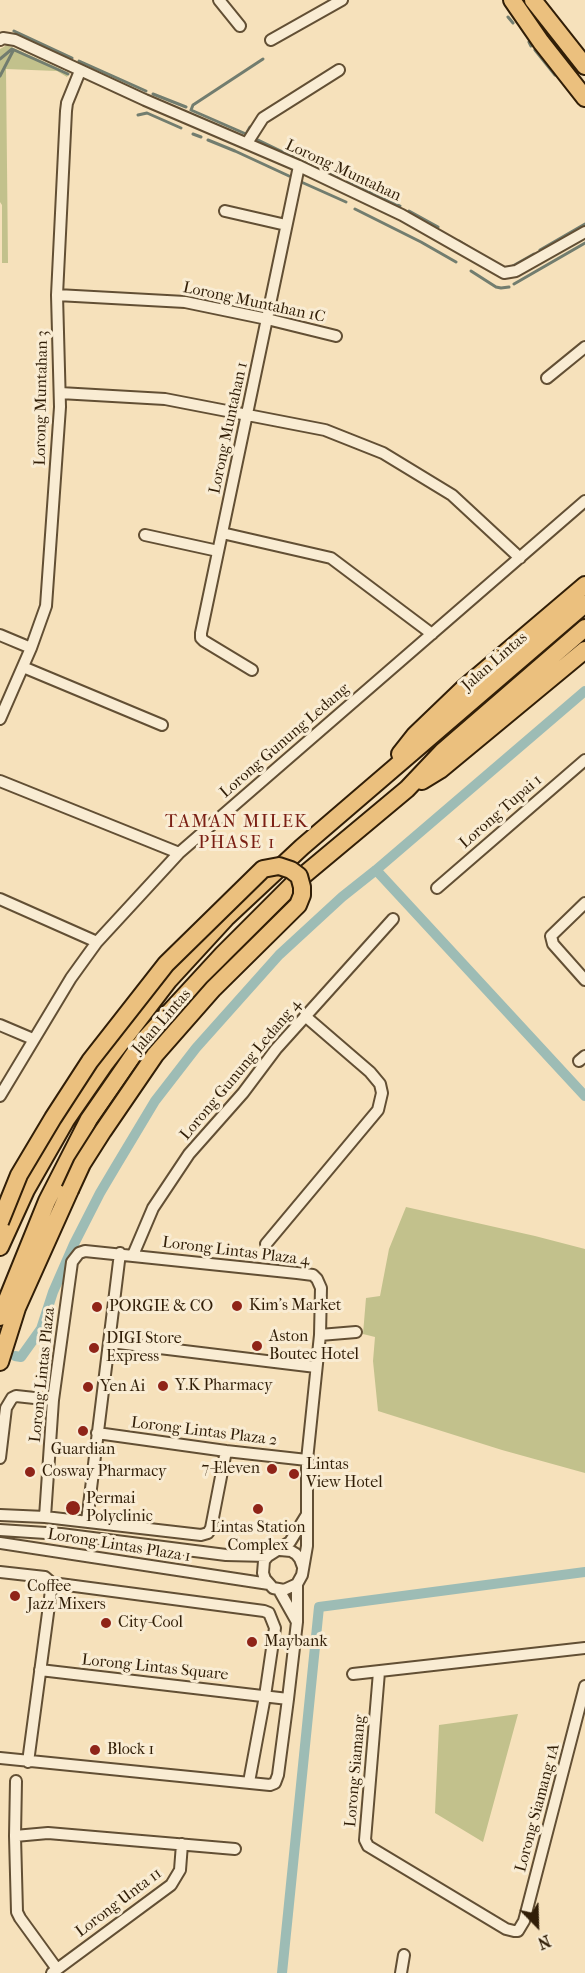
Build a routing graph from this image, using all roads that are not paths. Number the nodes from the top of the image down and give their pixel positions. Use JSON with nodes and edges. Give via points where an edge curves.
{"nodes":[{"id":1,"x":219,"y":0,"type":"edge"},
{"id":2,"x":342,"y":0,"type":"edge"},
{"id":3,"x":512,"y":0,"type":"edge"},
{"id":4,"x":533,"y":0,"type":"edge"},
{"id":5,"x":240,"y":26,"type":"dead end"},
{"id":6,"x":0,"y":40,"type":"edge"},
{"id":7,"x":271,"y":40,"type":"dead end"},
{"id":8,"x":585,"y":66,"type":"edge"},
{"id":9,"x":339,"y":70,"type":"dead end"},
{"id":10,"x":80,"y":71,"type":"junction"},
{"id":11,"x":585,"y":98,"type":"edge"},
{"id":12,"x":247,"y":143,"type":"junction"},
{"id":13,"x":299,"y":166,"type":"junction"},
{"id":14,"x":225,"y":211,"type":"dead end"},
{"id":15,"x":286,"y":225,"type":"junction"},
{"id":16,"x":585,"y":232,"type":"edge"},
{"id":17,"x":57,"y":295,"type":"junction"},
{"id":18,"x":267,"y":319,"type":"junction"},
{"id":19,"x":336,"y":336,"type":"dead end"},
{"id":20,"x":585,"y":347,"type":"edge"},
{"id":21,"x":547,"y":378,"type":"dead end"},
{"id":22,"x":60,"y":393,"type":"junction"},
{"id":23,"x":247,"y":415,"type":"junction"},
{"id":24,"x":585,"y":501,"type":"edge"},
{"id":25,"x":222,"y":533,"type":"junction"},
{"id":26,"x":144,"y":535,"type":"dead end"},
{"id":27,"x":218,"y":551,"type":"junction"},
{"id":28,"x":520,"y":558,"type":"junction"},
{"id":29,"x":585,"y":585,"type":"edge"},
{"id":30,"x":585,"y":604,"type":"edge"},
{"id":31,"x":585,"y":628,"type":"edge"},
{"id":32,"x":432,"y":634,"type":"junction"},
{"id":33,"x":0,"y":635,"type":"edge"},
{"id":34,"x":31,"y":648,"type":"junction"},
{"id":35,"x":585,"y":650,"type":"edge"},
{"id":36,"x":22,"y":667,"type":"junction"},
{"id":37,"x":252,"y":670,"type":"dead end"},
{"id":38,"x":0,"y":719,"type":"edge"},
{"id":39,"x":162,"y":725,"type":"dead end"},
{"id":40,"x":585,"y":760,"type":"edge"},
{"id":41,"x":388,"y":772,"type":"junction"},
{"id":42,"x":0,"y":781,"type":"edge"},
{"id":43,"x":407,"y":789,"type":"junction"},
{"id":44,"x":179,"y":853,"type":"junction"},
{"id":45,"x":437,"y":888,"type":"dead end"},
{"id":46,"x":0,"y":899,"type":"edge"},
{"id":47,"x":585,"y":903,"type":"edge"},
{"id":48,"x":393,"y":919,"type":"dead end"},
{"id":49,"x":98,"y":942,"type":"junction"},
{"id":50,"x":585,"y":980,"type":"edge"},
{"id":51,"x":305,"y":1016,"type":"junction"},
{"id":52,"x":0,"y":1026,"type":"edge"},
{"id":53,"x":33,"y":1039,"type":"junction"},
{"id":54,"x":0,"y":1096,"type":"edge"},
{"id":55,"x":67,"y":1195,"type":"junction"},
{"id":56,"x":0,"y":1222,"type":"edge"},
{"id":57,"x":32,"y":1240,"type":"junction"},
{"id":58,"x":266,"y":1244,"type":"dead end"},
{"id":59,"x":0,"y":1247,"type":"edge"},
{"id":60,"x":93,"y":1252,"type":"joint"},
{"id":61,"x":120,"y":1253,"type":"junction"},
{"id":62,"x":133,"y":1255,"type":"junction"},
{"id":63,"x":1,"y":1315,"type":"edge"},
{"id":64,"x":356,"y":1332,"type":"dead end"},
{"id":65,"x":320,"y":1335,"type":"junction"},
{"id":66,"x":110,"y":1342,"type":"junction"},
{"id":67,"x":0,"y":1362,"type":"edge"},
{"id":68,"x":316,"y":1367,"type":"junction"},
{"id":69,"x":53,"y":1400,"type":"junction"},
{"id":70,"x":97,"y":1433,"type":"junction"},
{"id":71,"x":226,"y":1451,"type":"junction"},
{"id":72,"x":0,"y":1458,"type":"edge"},
{"id":73,"x":307,"y":1460,"type":"junction"},
{"id":74,"x":0,"y":1515,"type":"edge"},
{"id":75,"x":306,"y":1516,"type":"junction"},
{"id":76,"x":45,"y":1517,"type":"junction"},
{"id":77,"x":87,"y":1521,"type":"junction"},
{"id":78,"x":0,"y":1530,"type":"edge"},
{"id":79,"x":0,"y":1543,"type":"edge"},
{"id":80,"x":280,"y":1550,"type":"junction"},
{"id":81,"x":268,"y":1556,"type":"junction"},
{"id":82,"x":303,"y":1570,"type":"junction"},
{"id":83,"x":0,"y":1572,"type":"edge"},
{"id":84,"x":52,"y":1583,"type":"junction"},
{"id":85,"x":297,"y":1584,"type":"junction"},
{"id":86,"x":274,"y":1587,"type":"junction"},
{"id":87,"x":297,"y":1623,"type":"junction"},
{"id":88,"x":585,"y":1648,"type":"edge"},
{"id":89,"x":40,"y":1670,"type":"junction"},
{"id":90,"x":379,"y":1672,"type":"junction"},
{"id":91,"x":353,"y":1674,"type":"dead end"},
{"id":92,"x":585,"y":1686,"type":"edge"},
{"id":93,"x":265,"y":1696,"type":"junction"},
{"id":94,"x":288,"y":1700,"type":"junction"},
{"id":95,"x":0,"y":1758,"type":"edge"},
{"id":96,"x":28,"y":1762,"type":"junction"},
{"id":97,"x":16,"y":1781,"type":"dead end"},
{"id":98,"x":249,"y":1782,"type":"junction"},
{"id":99,"x":15,"y":1836,"type":"junction"},
{"id":100,"x":182,"y":1844,"type":"junction"},
{"id":101,"x":235,"y":1849,"type":"dead end"},
{"id":102,"x":514,"y":1931,"type":"joint"},
{"id":103,"x":404,"y":1955,"type":"dead end"},
{"id":104,"x":54,"y":1971,"type":"edge"},
{"id":105,"x":401,"y":1973,"type":"edge"}],
"edges":[{"from":1,"to":5,"type":"street"},
{"from":2,"to":7,"type":"street"},
{"from":3,"to":11,"type":"main road"},
{"from":4,"to":8,"type":"main road"},
{"from":6,"to":10,"type":"street","name":"Lorong Muntahan","via":[[15,40]]},
{"from":9,"to":12,"type":"street","via":[[263,118]]},
{"from":10,"to":12,"type":"street","name":"Lorong Muntahan"},
{"from":10,"to":17,"type":"street","name":"Lorong Muntahan 3","via":[[66,111]]},
{"from":12,"to":13,"type":"street","name":"Lorong Muntahan"},
{"from":13,"to":15,"type":"street","name":"Lorong Muntahan 1"},
{"from":13,"to":16,"type":"street","name":"Lorong Muntahan","via":[[402,215],[504,273],[516,271]]},
{"from":14,"to":15,"type":"street"},
{"from":15,"to":18,"type":"street","name":"Lorong Muntahan 1"},
{"from":17,"to":18,"type":"street","name":"Lorong Muntahan 1C","via":[[185,302]]},
{"from":17,"to":22,"type":"street","name":"Lorong Muntahan 3"},
{"from":18,"to":19,"type":"street","name":"Lorong Muntahan 1C"},
{"from":18,"to":23,"type":"street","name":"Lorong Muntahan 1"},
{"from":20,"to":21,"type":"street"},
{"from":22,"to":23,"type":"street","via":[[165,399]]},
{"from":22,"to":34,"type":"street","name":"Lorong Muntahan 3","via":[[46,606]]},
{"from":23,"to":25,"type":"street","name":"Lorong Muntahan 1"},
{"from":23,"to":28,"type":"street","via":[[325,430],[384,453],[452,495]]},
{"from":24,"to":28,"type":"street","name":"Lorong Gunung Ledang"},
{"from":25,"to":27,"type":"street","name":"Lorong Muntahan 1"},
{"from":25,"to":32,"type":"street","via":[[331,558]]},
{"from":26,"to":27,"type":"street"},
{"from":27,"to":37,"type":"street","name":"Lorong Muntahan 1","via":[[201,638]]},
{"from":28,"to":32,"type":"street","name":"Lorong Gunung Ledang"},
{"from":29,"to":41,"type":"main road","name":"Jalan Lintas","via":[[456,695],[415,735]]},
{"from":30,"to":41,"type":"main road","name":"Jalan Lintas"},
{"from":31,"to":43,"type":"main road","name":"Jalan Lintas","via":[[443,751]]},
{"from":32,"to":44,"type":"street","name":"Lorong Gunung Ledang"},
{"from":33,"to":34,"type":"street"},
{"from":34,"to":36,"type":"street","name":"Lorong Muntahan 3"},
{"from":35,"to":43,"type":"main road","name":"Jalan Lintas","via":[[440,770]]},
{"from":36,"to":38,"type":"street","name":"Lorong Muntahan 3"},
{"from":36,"to":39,"type":"street"},
{"from":40,"to":45,"type":"street","name":"Lorong Tupai 1"},
{"from":41,"to":59,"type":"main road","name":"Jalan Lintas","via":[[243,901],[169,980],[66,1120]]},
{"from":42,"to":44,"type":"street"},
{"from":43,"to":57,"type":"main road","name":"Jalan Lintas","via":[[292,885],[143,1041],[89,1119],[47,1201]]},
{"from":44,"to":49,"type":"street","name":"Lorong Gunung Ledang"},
{"from":46,"to":49,"type":"street"},
{"from":47,"to":50,"type":"street","via":[[551,936],[553,944]]},
{"from":48,"to":51,"type":"street","name":"Lorong Gunung Ledang 4"},
{"from":49,"to":53,"type":"street","name":"Lorong Gunung Ledang","via":[[70,978]]},
{"from":51,"to":58,"type":"street","via":[[370,1072],[382,1093],[378,1110]]},
{"from":51,"to":62,"type":"street","name":"Lorong Gunung Ledang 4","via":[[189,1155],[153,1208]]},
{"from":52,"to":53,"type":"street"},
{"from":53,"to":54,"type":"street","name":"Lorong Gunung Ledang"},
{"from":55,"to":56,"type":"main road","bridge":true,"via":[[82,1164],[155,1055],[213,989],[298,905],[302,887],[299,876],[291,870],[279,866],[263,869],[166,964],[90,1061],[52,1118],[19,1175]]},
{"from":55,"to":57,"type":"main road"},
{"from":55,"to":67,"type":"main road","via":[[18,1308]]},
{"from":57,"to":63,"type":"main road","name":"Jalan Lintas"},
{"from":60,"to":61,"type":"street","name":"Lorong Lintas Plaza 4"},
{"from":60,"to":69,"type":"street","name":"Lorong Lintas Plaza","via":[[79,1253],[72,1262]]},
{"from":61,"to":62,"type":"street","name":"Lorong Lintas Plaza 4"},
{"from":61,"to":66,"type":"street"},
{"from":62,"to":65,"type":"street","name":"Lorong Lintas Plaza 4","via":[[313,1275],[321,1288]]},
{"from":64,"to":65,"type":"street"},
{"from":65,"to":68,"type":"street","name":"Lorong Lintas Plaza 4"},
{"from":66,"to":68,"type":"street"},
{"from":66,"to":70,"type":"street"},
{"from":68,"to":73,"type":"street","name":"Lorong Lintas Plaza 4"},
{"from":69,"to":72,"type":"street","via":[[12,1398],[6,1408]]},
{"from":69,"to":76,"type":"street","name":"Lorong Lintas Plaza"},
{"from":70,"to":71,"type":"street","name":"Lorong Lintas Plaza 2"},
{"from":70,"to":77,"type":"street"},
{"from":71,"to":73,"type":"street","name":"Lorong Lintas Plaza 2"},
{"from":71,"to":77,"type":"street","name":"Lorong Lintas Plaza 1","via":[[208,1533]]},
{"from":73,"to":75,"type":"street","name":"Lorong Lintas Plaza 4"},
{"from":74,"to":76,"type":"street"},
{"from":75,"to":80,"type":"street","via":[[290,1542]]},
{"from":75,"to":82,"type":"street","name":"Lorong Lintas Plaza 4"},
{"from":76,"to":77,"type":"street"},
{"from":78,"to":81,"type":"street","name":"Lorong Lintas Plaza 1","via":[[226,1555]]},
{"from":79,"to":86,"type":"street","name":"Lorong Lintas Plaza 1"},
{"from":80,"to":81,"type":"street"},
{"from":80,"to":82,"type":"street","via":[[296,1554]]},
{"from":81,"to":86,"type":"street","via":[[263,1573]]},
{"from":82,"to":85,"type":"street"},
{"from":83,"to":84,"type":"street","via":[[45,1577]]},
{"from":84,"to":89,"type":"street"},
{"from":84,"to":93,"type":"street","via":[[269,1613],[275,1628]]},
{"from":85,"to":86,"type":"street","via":[[289,1589]]},
{"from":85,"to":87,"type":"street"},
{"from":86,"to":87,"type":"street"},
{"from":87,"to":94,"type":"street"},
{"from":88,"to":90,"type":"street"},
{"from":89,"to":93,"type":"street","name":"Lorong Lintas Square"},
{"from":89,"to":96,"type":"street"},
{"from":90,"to":91,"type":"street"},
{"from":90,"to":102,"type":"street","name":"Lorong Siamang","via":[[365,1840],[368,1846]]},
{"from":92,"to":102,"type":"street","name":"Lorong Siamang 1A","via":[[524,1921]]},
{"from":93,"to":94,"type":"street","name":"Lorong Lintas Square"},
{"from":93,"to":98,"type":"street"},
{"from":94,"to":98,"type":"street","via":[[275,1783]]},
{"from":95,"to":96,"type":"street"},
{"from":96,"to":98,"type":"street"},
{"from":97,"to":99,"type":"street"},
{"from":99,"to":100,"type":"street","via":[[48,1833]]},
{"from":99,"to":104,"type":"street","via":[[17,1912]]},
{"from":100,"to":101,"type":"street"},
{"from":100,"to":104,"type":"street","name":"Lorong Unta 11","via":[[180,1870],[171,1885]]},
{"from":103,"to":105,"type":"street"}]}
